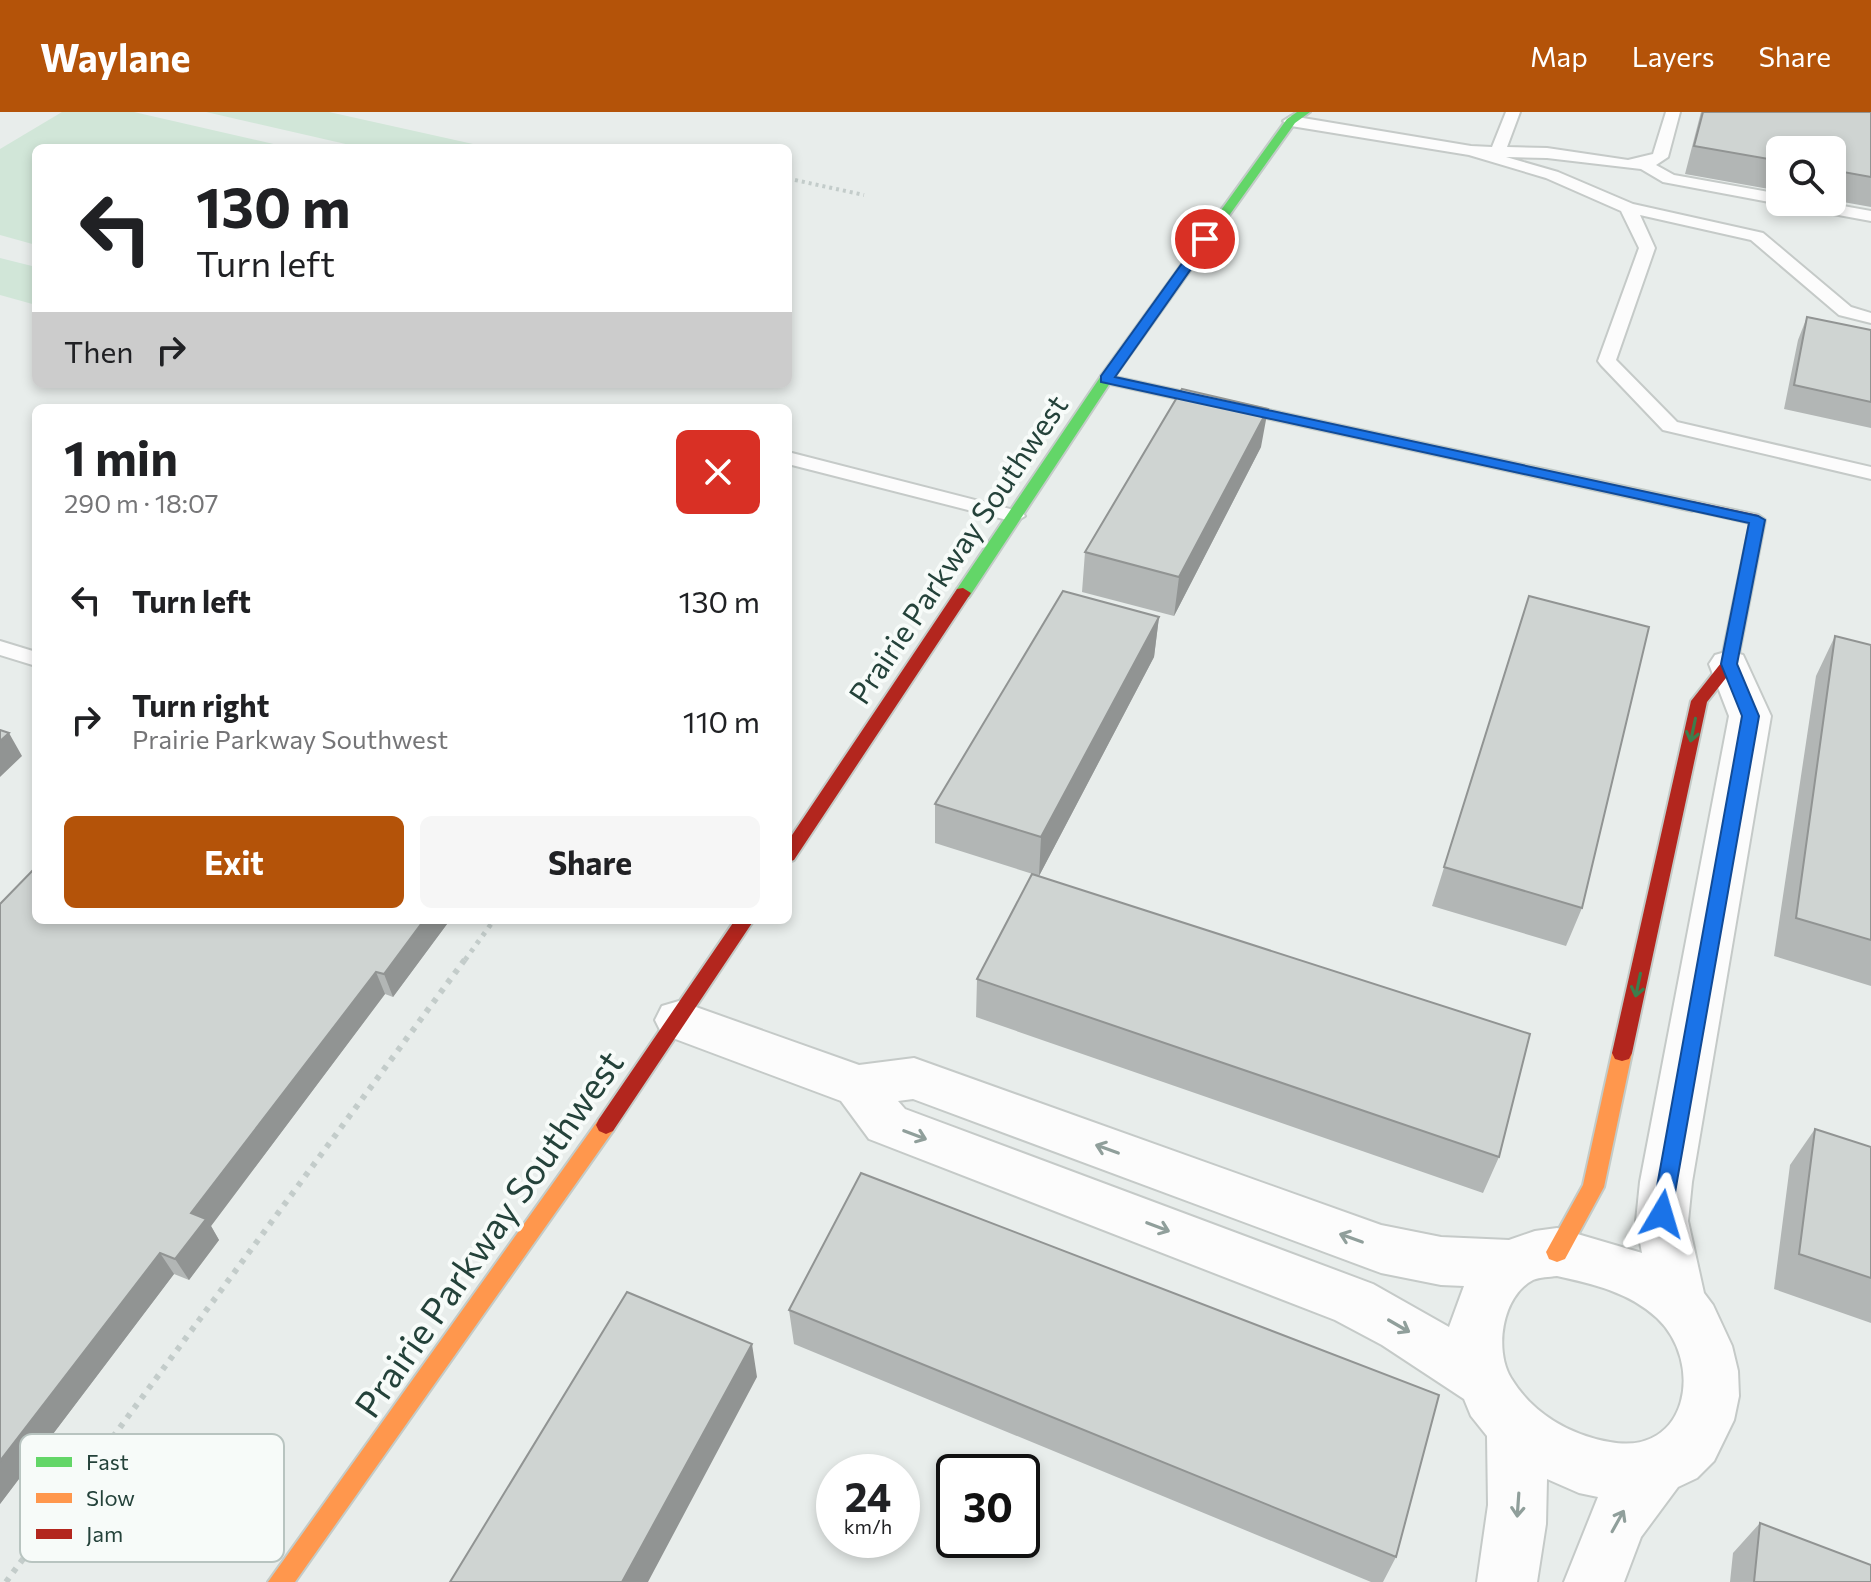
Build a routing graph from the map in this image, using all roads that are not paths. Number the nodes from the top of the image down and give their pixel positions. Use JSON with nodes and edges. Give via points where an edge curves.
{"nodes":[{"id":1,"x":1513,"y":112,"type":"edge"},
{"id":2,"x":1673,"y":112,"type":"edge"},
{"id":3,"x":1296,"y":115,"type":"edge"},
{"id":4,"x":1471,"y":151,"type":"junction"},
{"id":5,"x":1498,"y":152,"type":"junction"},
{"id":6,"x":1644,"y":164,"type":"junction"},
{"id":7,"x":1766,"y":196,"type":"edge"},
{"id":8,"x":1628,"y":208,"type":"junction"},
{"id":9,"x":1846,"y":211,"type":"edge"},
{"id":10,"x":1871,"y":216,"type":"edge"},
{"id":11,"x":1871,"y":318,"type":"edge"},
{"id":12,"x":1106,"y":379,"type":"junction"},
{"id":13,"x":792,"y":459,"type":"edge"},
{"id":14,"x":1871,"y":473,"type":"edge"},
{"id":15,"x":1015,"y":516,"type":"junction"},
{"id":16,"x":0,"y":648,"type":"edge"},
{"id":17,"x":32,"y":658,"type":"edge"},
{"id":18,"x":1729,"y":664,"type":"junction"},
{"id":19,"x":792,"y":849,"type":"edge"},
{"id":20,"x":742,"y":924,"type":"edge"},
{"id":21,"x":679,"y":1020,"type":"junction"},
{"id":22,"x":858,"y":1086,"type":"junction"},
{"id":23,"x":1533,"y":1258,"type":"junction"},
{"id":24,"x":1679,"y":1303,"type":"junction"},
{"id":25,"x":1482,"y":1380,"type":"junction"},
{"id":26,"x":1515,"y":1428,"type":"junction"},
{"id":27,"x":1657,"y":1468,"type":"junction"},
{"id":28,"x":280,"y":1582,"type":"edge"},
{"id":29,"x":1507,"y":1582,"type":"edge"},
{"id":30,"x":1594,"y":1582,"type":"edge"}],
"edges":[{"from":1,"to":5,"type":"lane"},
{"from":2,"to":6,"type":"lane","via":[[1660,157]]},
{"from":3,"to":4,"type":"lane"},
{"from":3,"to":12,"type":"street","name":"Prairie Parkway Southwest"},
{"from":4,"to":5,"type":"lane"},
{"from":4,"to":8,"type":"lane","via":[[1552,175]]},
{"from":5,"to":6,"type":"lane"},
{"from":6,"to":7,"type":"lane","via":[[1669,179]]},
{"from":8,"to":11,"type":"lane","via":[[1757,236],[1845,311]]},
{"from":8,"to":14,"type":"lane","via":[[1647,248],[1607,361],[1670,426]]},
{"from":9,"to":10,"type":"lane"},
{"from":12,"to":15,"type":"street","name":"Prairie Parkway Southwest"},
{"from":12,"to":18,"type":"street","via":[[1758,520]]},
{"from":13,"to":15,"type":"lane"},
{"from":15,"to":19,"type":"street","name":"Prairie Parkway Southwest"},
{"from":16,"to":17,"type":"lane"},
{"from":18,"to":23,"type":"street","one_way":true,"via":[[1699,701],[1588,1200]]},
{"from":18,"to":24,"type":"street","via":[[1750,716],[1666,1182],[1662,1221]]},
{"from":20,"to":21,"type":"street","name":"Prairie Parkway Southwest"},
{"from":21,"to":22,"type":"street"},
{"from":21,"to":28,"type":"street","name":"Prairie Parkway Southwest"},
{"from":23,"to":22,"type":"street","one_way":true,"via":[[1441,1261],[1381,1249],[914,1078]]},
{"from":22,"to":25,"type":"street","one_way":true,"via":[[887,1124],[1354,1302]]},
{"from":23,"to":24,"type":"street","via":[[1610,1264]]},
{"from":23,"to":25,"type":"street","via":[[1495,1280],[1477,1316]]},
{"from":24,"to":27,"type":"street","via":[[1704,1346],[1710,1410],[1694,1440]]},
{"from":25,"to":26,"type":"street"},
{"from":26,"to":27,"type":"street","via":[[1577,1464],[1618,1471]]},
{"from":26,"to":29,"type":"street","one_way":true,"via":[[1519,1505]]},
{"from":30,"to":27,"type":"street","one_way":true,"via":[[1618,1519]]}]}
